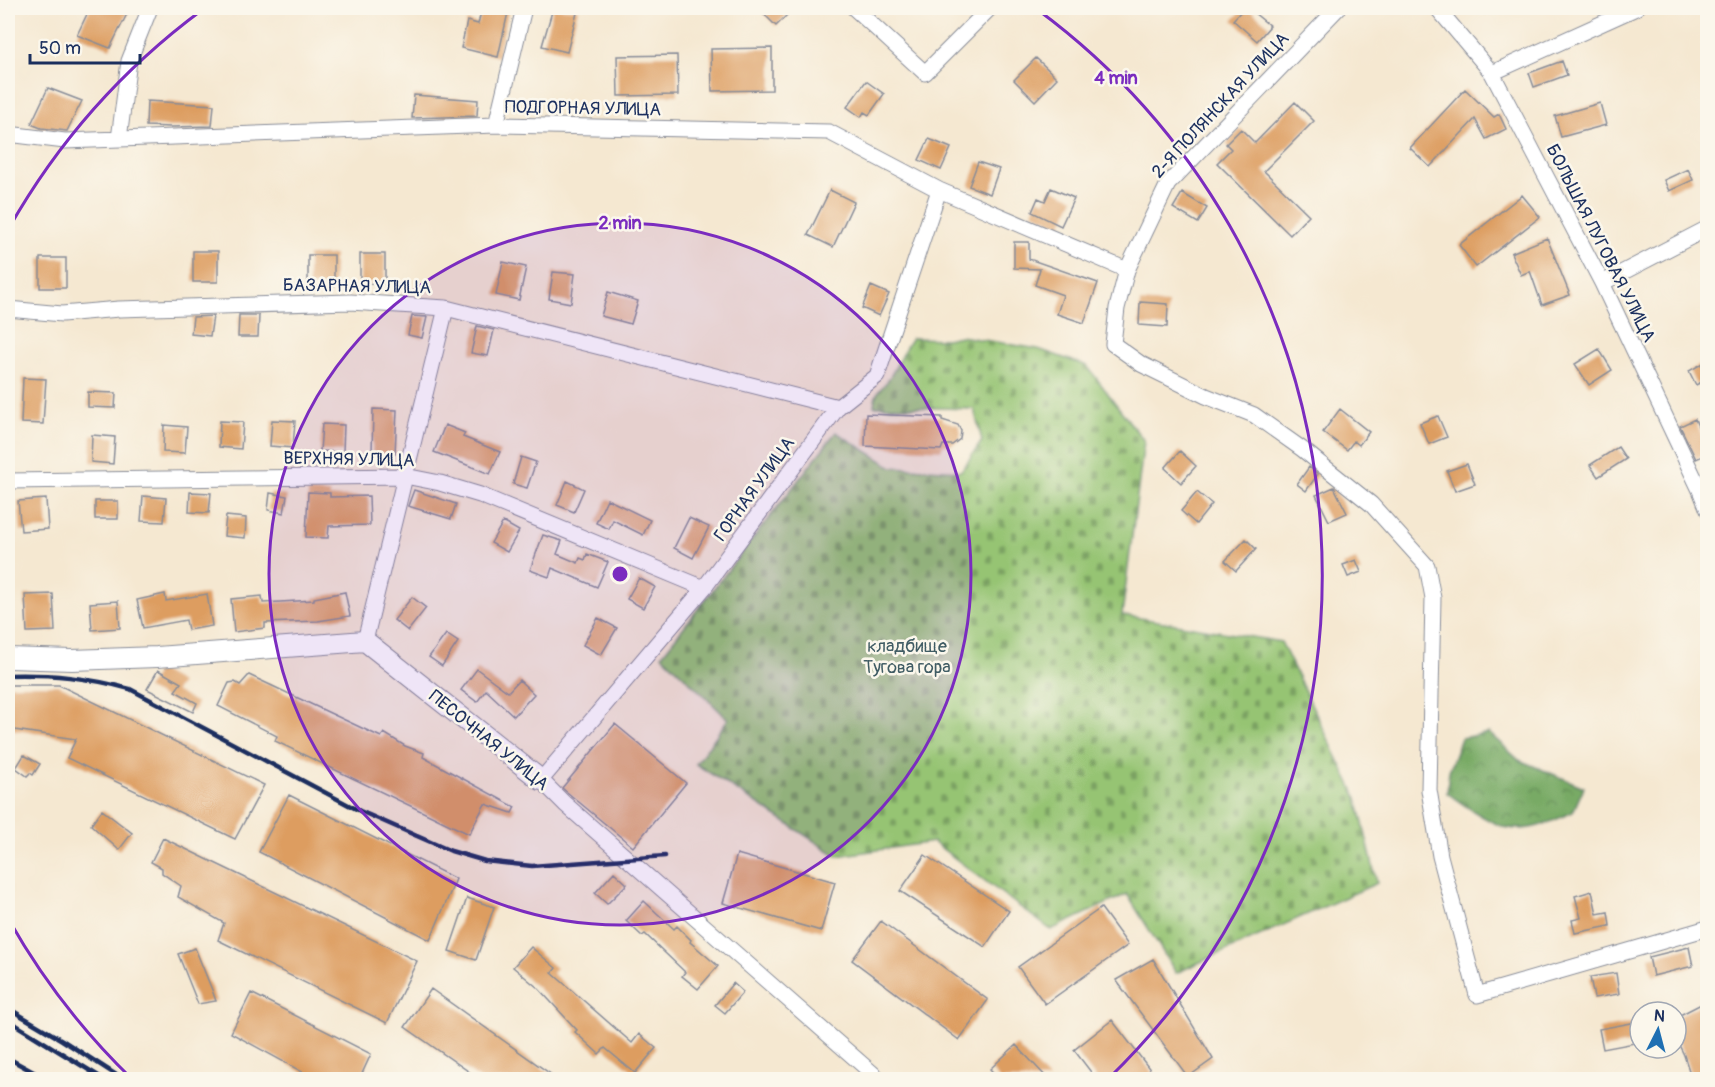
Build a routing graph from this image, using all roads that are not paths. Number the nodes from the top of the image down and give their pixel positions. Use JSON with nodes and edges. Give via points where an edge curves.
{"nodes":[{"id":1,"x":150,"y":8,"type":"edge"},
{"id":2,"x":524,"y":8,"type":"edge"},
{"id":3,"x":854,"y":8,"type":"edge"},
{"id":4,"x":990,"y":8,"type":"edge"},
{"id":5,"x":1338,"y":8,"type":"edge"},
{"id":6,"x":1437,"y":8,"type":"edge"},
{"id":7,"x":1636,"y":8,"type":"edge"},
{"id":8,"x":1492,"y":73,"type":"junction"},
{"id":9,"x":496,"y":126,"type":"junction"},
{"id":10,"x":8,"y":134,"type":"edge"},
{"id":11,"x":119,"y":139,"type":"junction"},
{"id":12,"x":939,"y":190,"type":"junction"},
{"id":13,"x":1707,"y":228,"type":"edge"},
{"id":14,"x":1127,"y":270,"type":"junction"},
{"id":15,"x":1602,"y":283,"type":"junction"},
{"id":16,"x":446,"y":308,"type":"junction"},
{"id":17,"x":8,"y":309,"type":"edge"},
{"id":18,"x":838,"y":407,"type":"junction"},
{"id":19,"x":405,"y":476,"type":"junction"},
{"id":20,"x":8,"y":481,"type":"edge"},
{"id":21,"x":1704,"y":488,"type":"edge"},
{"id":22,"x":1707,"y":510,"type":"edge"},
{"id":23,"x":704,"y":588,"type":"junction"},
{"id":24,"x":365,"y":640,"type":"junction"},
{"id":25,"x":8,"y":658,"type":"edge"},
{"id":26,"x":541,"y":780,"type":"junction"},
{"id":27,"x":1706,"y":932,"type":"edge"},
{"id":28,"x":880,"y":1080,"type":"edge"}],
"edges":[{"from":1,"to":11,"type":"street","via":[[129,61]]},
{"from":2,"to":9,"type":"street"},
{"from":3,"to":4,"type":"street","via":[[925,73]]},
{"from":5,"to":14,"type":"street","name":"2-Я ПОЛЯНСКАЯ УЛИЦА","via":[[1168,184]]},
{"from":6,"to":8,"type":"street","name":"БОЛЬШАЯ ЛУГОВАЯ УЛИЦА"},
{"from":7,"to":8,"type":"street"},
{"from":8,"to":15,"type":"street","name":"БОЛЬШАЯ ЛУГОВАЯ УЛИЦА"},
{"from":9,"to":11,"type":"street","name":"ПОДГОРНАЯ УЛИЦА"},
{"from":9,"to":12,"type":"street","name":"ПОДГОРНАЯ УЛИЦА","via":[[829,132]]},
{"from":10,"to":11,"type":"street","name":"ПОДГОРНАЯ УЛИЦА","via":[[65,141]]},
{"from":12,"to":14,"type":"street","name":"ПОДГОРНАЯ УЛИЦА"},
{"from":12,"to":18,"type":"street","name":"ГОРНАЯ УЛИЦА","via":[[877,376]]},
{"from":13,"to":15,"type":"street"},
{"from":14,"to":27,"type":"street","name":"2-Я ПОЛЯНСКАЯ УЛИЦА","via":[[1113,344],[1141,364],[1254,416],[1302,449],[1371,504],[1427,566],[1433,598],[1429,790],[1440,856],[1478,995]]},
{"from":15,"to":21,"type":"street","name":"БОЛЬШАЯ ЛУГОВАЯ УЛИЦА"},
{"from":16,"to":17,"type":"street","name":"БАЗАРНАЯ УЛИЦА","via":[[350,302],[62,314]]},
{"from":16,"to":18,"type":"street","name":"БАЗАРНАЯ УЛИЦА"},
{"from":16,"to":19,"type":"street"},
{"from":18,"to":23,"type":"street","name":"ГОРНАЯ УЛИЦА"},
{"from":19,"to":20,"type":"street","name":"ВЕРХНЯЯ УЛИЦА"},
{"from":19,"to":23,"type":"street","name":"ВЕРХНЯЯ УЛИЦА","via":[[480,495]]},
{"from":19,"to":24,"type":"street"},
{"from":21,"to":22,"type":"street","name":"БОЛЬШАЯ ЛУГОВАЯ УЛИЦА"},
{"from":23,"to":26,"type":"street","name":"ГОРНАЯ УЛИЦА"},
{"from":24,"to":25,"type":"street","via":[[157,657]]},
{"from":24,"to":26,"type":"street","name":"ПЕСОЧНАЯ УЛИЦА"},
{"from":26,"to":28,"type":"street","name":"ПЕСОЧНАЯ УЛИЦА"}]}
